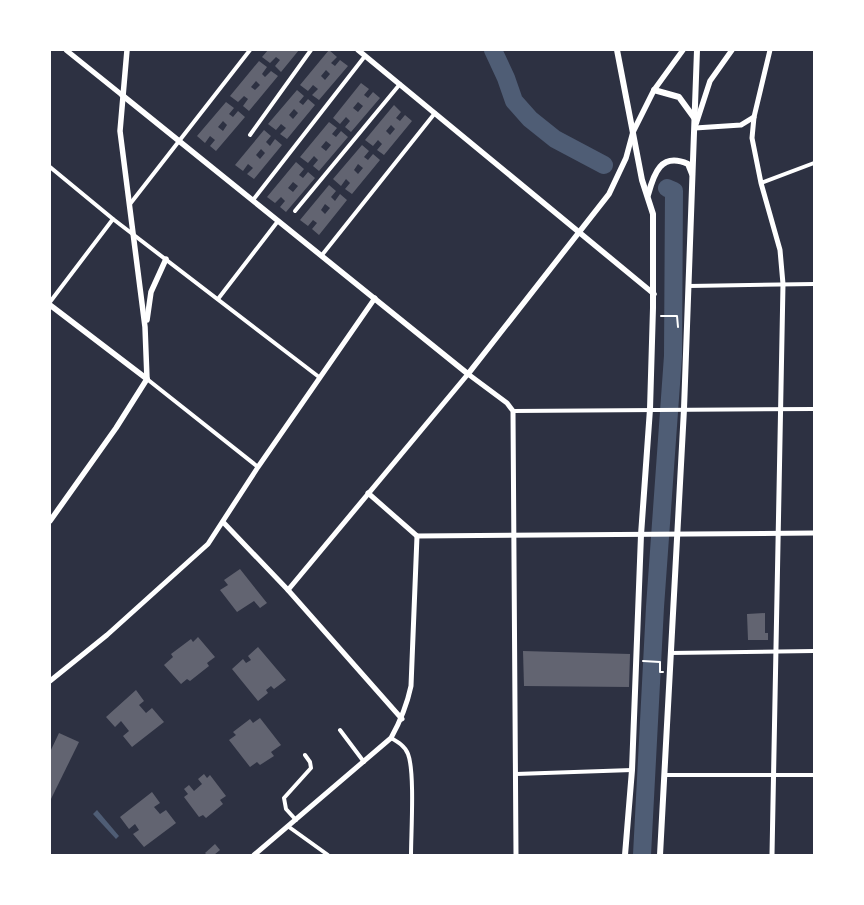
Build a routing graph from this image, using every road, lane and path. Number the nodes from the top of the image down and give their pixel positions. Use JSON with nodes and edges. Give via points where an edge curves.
{"nodes":[{"id":1,"x":66,"y":50,"type":"edge"},
{"id":2,"x":127,"y":50,"type":"edge"},
{"id":3,"x":250,"y":50,"type":"edge"},
{"id":4,"x":311,"y":50,"type":"edge"},
{"id":5,"x":358,"y":50,"type":"edge"},
{"id":6,"x":617,"y":50,"type":"edge"},
{"id":7,"x":683,"y":50,"type":"edge"},
{"id":8,"x":697,"y":50,"type":"edge"},
{"id":9,"x":732,"y":50,"type":"edge"},
{"id":10,"x":770,"y":50,"type":"edge"},
{"id":11,"x":366,"y":56,"type":"junction"},
{"id":12,"x":400,"y":84,"type":"junction"},
{"id":13,"x":654,"y":90,"type":"junction"},
{"id":14,"x":122,"y":96,"type":"junction"},
{"id":15,"x":436,"y":113,"type":"junction"},
{"id":16,"x":754,"y":117,"type":"junction"},
{"id":17,"x":695,"y":120,"type":"junction"},
{"id":18,"x":695,"y":128,"type":"junction"},
{"id":19,"x":633,"y":132,"type":"junction"},
{"id":20,"x":250,"y":135,"type":"dead end"},
{"id":21,"x":178,"y":140,"type":"junction"},
{"id":22,"x":814,"y":163,"type":"edge"},
{"id":23,"x":50,"y":168,"type":"edge"},
{"id":24,"x":693,"y":175,"type":"junction"},
{"id":25,"x":760,"y":183,"type":"junction"},
{"id":26,"x":648,"y":195,"type":"junction"},
{"id":27,"x":252,"y":200,"type":"junction"},
{"id":28,"x":130,"y":204,"type":"junction"},
{"id":29,"x":295,"y":211,"type":"dead end"},
{"id":30,"x":113,"y":219,"type":"junction"},
{"id":31,"x":278,"y":220,"type":"junction"},
{"id":32,"x":133,"y":234,"type":"junction"},
{"id":33,"x":580,"y":234,"type":"junction"},
{"id":34,"x":322,"y":255,"type":"junction"},
{"id":35,"x":166,"y":259,"type":"junction"},
{"id":36,"x":783,"y":284,"type":"junction"},
{"id":37,"x":814,"y":284,"type":"edge"},
{"id":38,"x":688,"y":286,"type":"junction"},
{"id":39,"x":654,"y":294,"type":"junction"},
{"id":40,"x":376,"y":298,"type":"junction"},
{"id":41,"x":218,"y":299,"type":"junction"},
{"id":42,"x":50,"y":304,"type":"edge"},
{"id":43,"x":658,"y":316,"type":"dead end"},
{"id":44,"x":677,"y":316,"type":"dead end"},
{"id":45,"x":146,"y":327,"type":"junction"},
{"id":46,"x":468,"y":374,"type":"junction"},
{"id":47,"x":319,"y":377,"type":"junction"},
{"id":48,"x":147,"y":379,"type":"junction"},
{"id":49,"x":653,"y":409,"type":"junction"},
{"id":50,"x":681,"y":409,"type":"junction"},
{"id":51,"x":781,"y":409,"type":"junction"},
{"id":52,"x":814,"y":409,"type":"edge"},
{"id":53,"x":513,"y":411,"type":"junction"},
{"id":54,"x":258,"y":467,"type":"junction"},
{"id":55,"x":368,"y":493,"type":"junction"},
{"id":56,"x":50,"y":521,"type":"edge"},
{"id":57,"x":223,"y":522,"type":"junction"},
{"id":58,"x":677,"y":533,"type":"junction"},
{"id":59,"x":779,"y":533,"type":"junction"},
{"id":60,"x":814,"y":533,"type":"edge"},
{"id":61,"x":641,"y":535,"type":"junction"},
{"id":62,"x":417,"y":536,"type":"junction"},
{"id":63,"x":513,"y":537,"type":"junction"},
{"id":64,"x":288,"y":590,"type":"junction"},
{"id":65,"x":774,"y":651,"type":"junction"},
{"id":66,"x":814,"y":651,"type":"edge"},
{"id":67,"x":670,"y":653,"type":"junction"},
{"id":68,"x":644,"y":661,"type":"dead end"},
{"id":69,"x":660,"y":662,"type":"dead end"},
{"id":70,"x":50,"y":681,"type":"edge"},
{"id":71,"x":402,"y":720,"type":"junction"},
{"id":72,"x":340,"y":730,"type":"dead end"},
{"id":73,"x":391,"y":738,"type":"junction"},
{"id":74,"x":304,"y":755,"type":"dead end"},
{"id":75,"x":364,"y":762,"type":"junction"},
{"id":76,"x":632,"y":770,"type":"junction"},
{"id":77,"x":516,"y":774,"type":"junction"},
{"id":78,"x":773,"y":774,"type":"junction"},
{"id":79,"x":664,"y":775,"type":"junction"},
{"id":80,"x":814,"y":775,"type":"edge"},
{"id":81,"x":297,"y":821,"type":"junction"},
{"id":82,"x":289,"y":827,"type":"junction"},
{"id":83,"x":254,"y":855,"type":"edge"},
{"id":84,"x":328,"y":855,"type":"edge"},
{"id":85,"x":411,"y":855,"type":"edge"},
{"id":86,"x":516,"y":855,"type":"edge"},
{"id":87,"x":625,"y":855,"type":"edge"},
{"id":88,"x":660,"y":855,"type":"edge"},
{"id":89,"x":772,"y":855,"type":"edge"}],
"edges":[{"from":1,"to":14,"type":"street"},
{"from":2,"to":14,"type":"main road"},
{"from":3,"to":21,"type":"street"},
{"from":4,"to":20,"type":"street"},
{"from":5,"to":11,"type":"main road"},
{"from":6,"to":19,"type":"main road"},
{"from":7,"to":13,"type":"main road"},
{"from":8,"to":17,"type":"main road"},
{"from":9,"to":18,"type":"main road","via":[[710,81]]},
{"from":10,"to":16,"type":"street"},
{"from":11,"to":12,"type":"main road"},
{"from":11,"to":27,"type":"street"},
{"from":12,"to":15,"type":"main road"},
{"from":12,"to":29,"type":"street"},
{"from":13,"to":17,"type":"main road","via":[[679,97]]},
{"from":13,"to":19,"type":"main road"},
{"from":14,"to":21,"type":"main road"},
{"from":14,"to":28,"type":"main road","via":[[120,131]]},
{"from":15,"to":33,"type":"main road"},
{"from":15,"to":34,"type":"street"},
{"from":16,"to":18,"type":"street","via":[[741,125]]},
{"from":16,"to":25,"type":"street","via":[[752,138]]},
{"from":17,"to":18,"type":"main road"},
{"from":18,"to":24,"type":"main road"},
{"from":19,"to":26,"type":"main road"},
{"from":19,"to":33,"type":"main road","via":[[615,183]]},
{"from":21,"to":27,"type":"main road"},
{"from":21,"to":28,"type":"street"},
{"from":22,"to":25,"type":"street"},
{"from":23,"to":30,"type":"street"},
{"from":24,"to":26,"type":"main road","via":[[688,164],[678,160],[668,162],[658,168]]},
{"from":24,"to":38,"type":"main road"},
{"from":25,"to":36,"type":"street","via":[[780,250]]},
{"from":26,"to":39,"type":"main road","via":[[653,214]]},
{"from":27,"to":31,"type":"main road"},
{"from":28,"to":32,"type":"main road"},
{"from":30,"to":32,"type":"street"},
{"from":30,"to":42,"type":"street"},
{"from":31,"to":34,"type":"main road"},
{"from":31,"to":41,"type":"street"},
{"from":32,"to":35,"type":"street"},
{"from":32,"to":45,"type":"main road"},
{"from":33,"to":39,"type":"main road"},
{"from":33,"to":46,"type":"main road"},
{"from":34,"to":40,"type":"main road"},
{"from":35,"to":41,"type":"street"},
{"from":35,"to":45,"type":"main road","via":[[151,292]]},
{"from":36,"to":37,"type":"street"},
{"from":36,"to":38,"type":"street"},
{"from":36,"to":51,"type":"street"},
{"from":38,"to":50,"type":"main road"},
{"from":39,"to":49,"type":"main road"},
{"from":40,"to":46,"type":"main road"},
{"from":40,"to":47,"type":"street"},
{"from":41,"to":47,"type":"street"},
{"from":42,"to":48,"type":"main road"},
{"from":43,"to":44,"type":"path"},
{"from":45,"to":48,"type":"main road"},
{"from":46,"to":53,"type":"street"},
{"from":46,"to":55,"type":"street"},
{"from":47,"to":54,"type":"street"},
{"from":48,"to":54,"type":"street"},
{"from":48,"to":56,"type":"main road"},
{"from":49,"to":50,"type":"street"},
{"from":49,"to":53,"type":"street"},
{"from":49,"to":61,"type":"main road"},
{"from":50,"to":51,"type":"street"},
{"from":50,"to":58,"type":"main road"},
{"from":51,"to":52,"type":"street"},
{"from":51,"to":59,"type":"street"},
{"from":53,"to":63,"type":"street"},
{"from":54,"to":57,"type":"street"},
{"from":55,"to":62,"type":"street"},
{"from":55,"to":64,"type":"street"},
{"from":57,"to":64,"type":"street"},
{"from":57,"to":70,"type":"street","via":[[192,560]]},
{"from":58,"to":59,"type":"street"},
{"from":58,"to":61,"type":"street"},
{"from":58,"to":67,"type":"main road"},
{"from":59,"to":60,"type":"street"},
{"from":59,"to":65,"type":"street"},
{"from":61,"to":63,"type":"street"},
{"from":61,"to":76,"type":"main road"},
{"from":62,"to":63,"type":"street"},
{"from":62,"to":71,"type":"street","via":[[411,686]]},
{"from":63,"to":77,"type":"street"},
{"from":64,"to":71,"type":"street"},
{"from":65,"to":66,"type":"street"},
{"from":65,"to":67,"type":"street"},
{"from":65,"to":78,"type":"street"},
{"from":67,"to":79,"type":"main road"},
{"from":68,"to":69,"type":"path"},
{"from":71,"to":73,"type":"street"},
{"from":72,"to":75,"type":"street"},
{"from":73,"to":75,"type":"street"},
{"from":73,"to":85,"type":"street","via":[[403,745],[411,771]]},
{"from":74,"to":81,"type":"street","via":[[311,768],[284,798],[286,808]]},
{"from":75,"to":81,"type":"street"},
{"from":76,"to":77,"type":"street"},
{"from":76,"to":87,"type":"main road"},
{"from":77,"to":86,"type":"street"},
{"from":78,"to":79,"type":"street"},
{"from":78,"to":80,"type":"street"},
{"from":78,"to":89,"type":"street"},
{"from":79,"to":88,"type":"main road"},
{"from":81,"to":82,"type":"street"},
{"from":82,"to":83,"type":"street"},
{"from":82,"to":84,"type":"street"}]}
